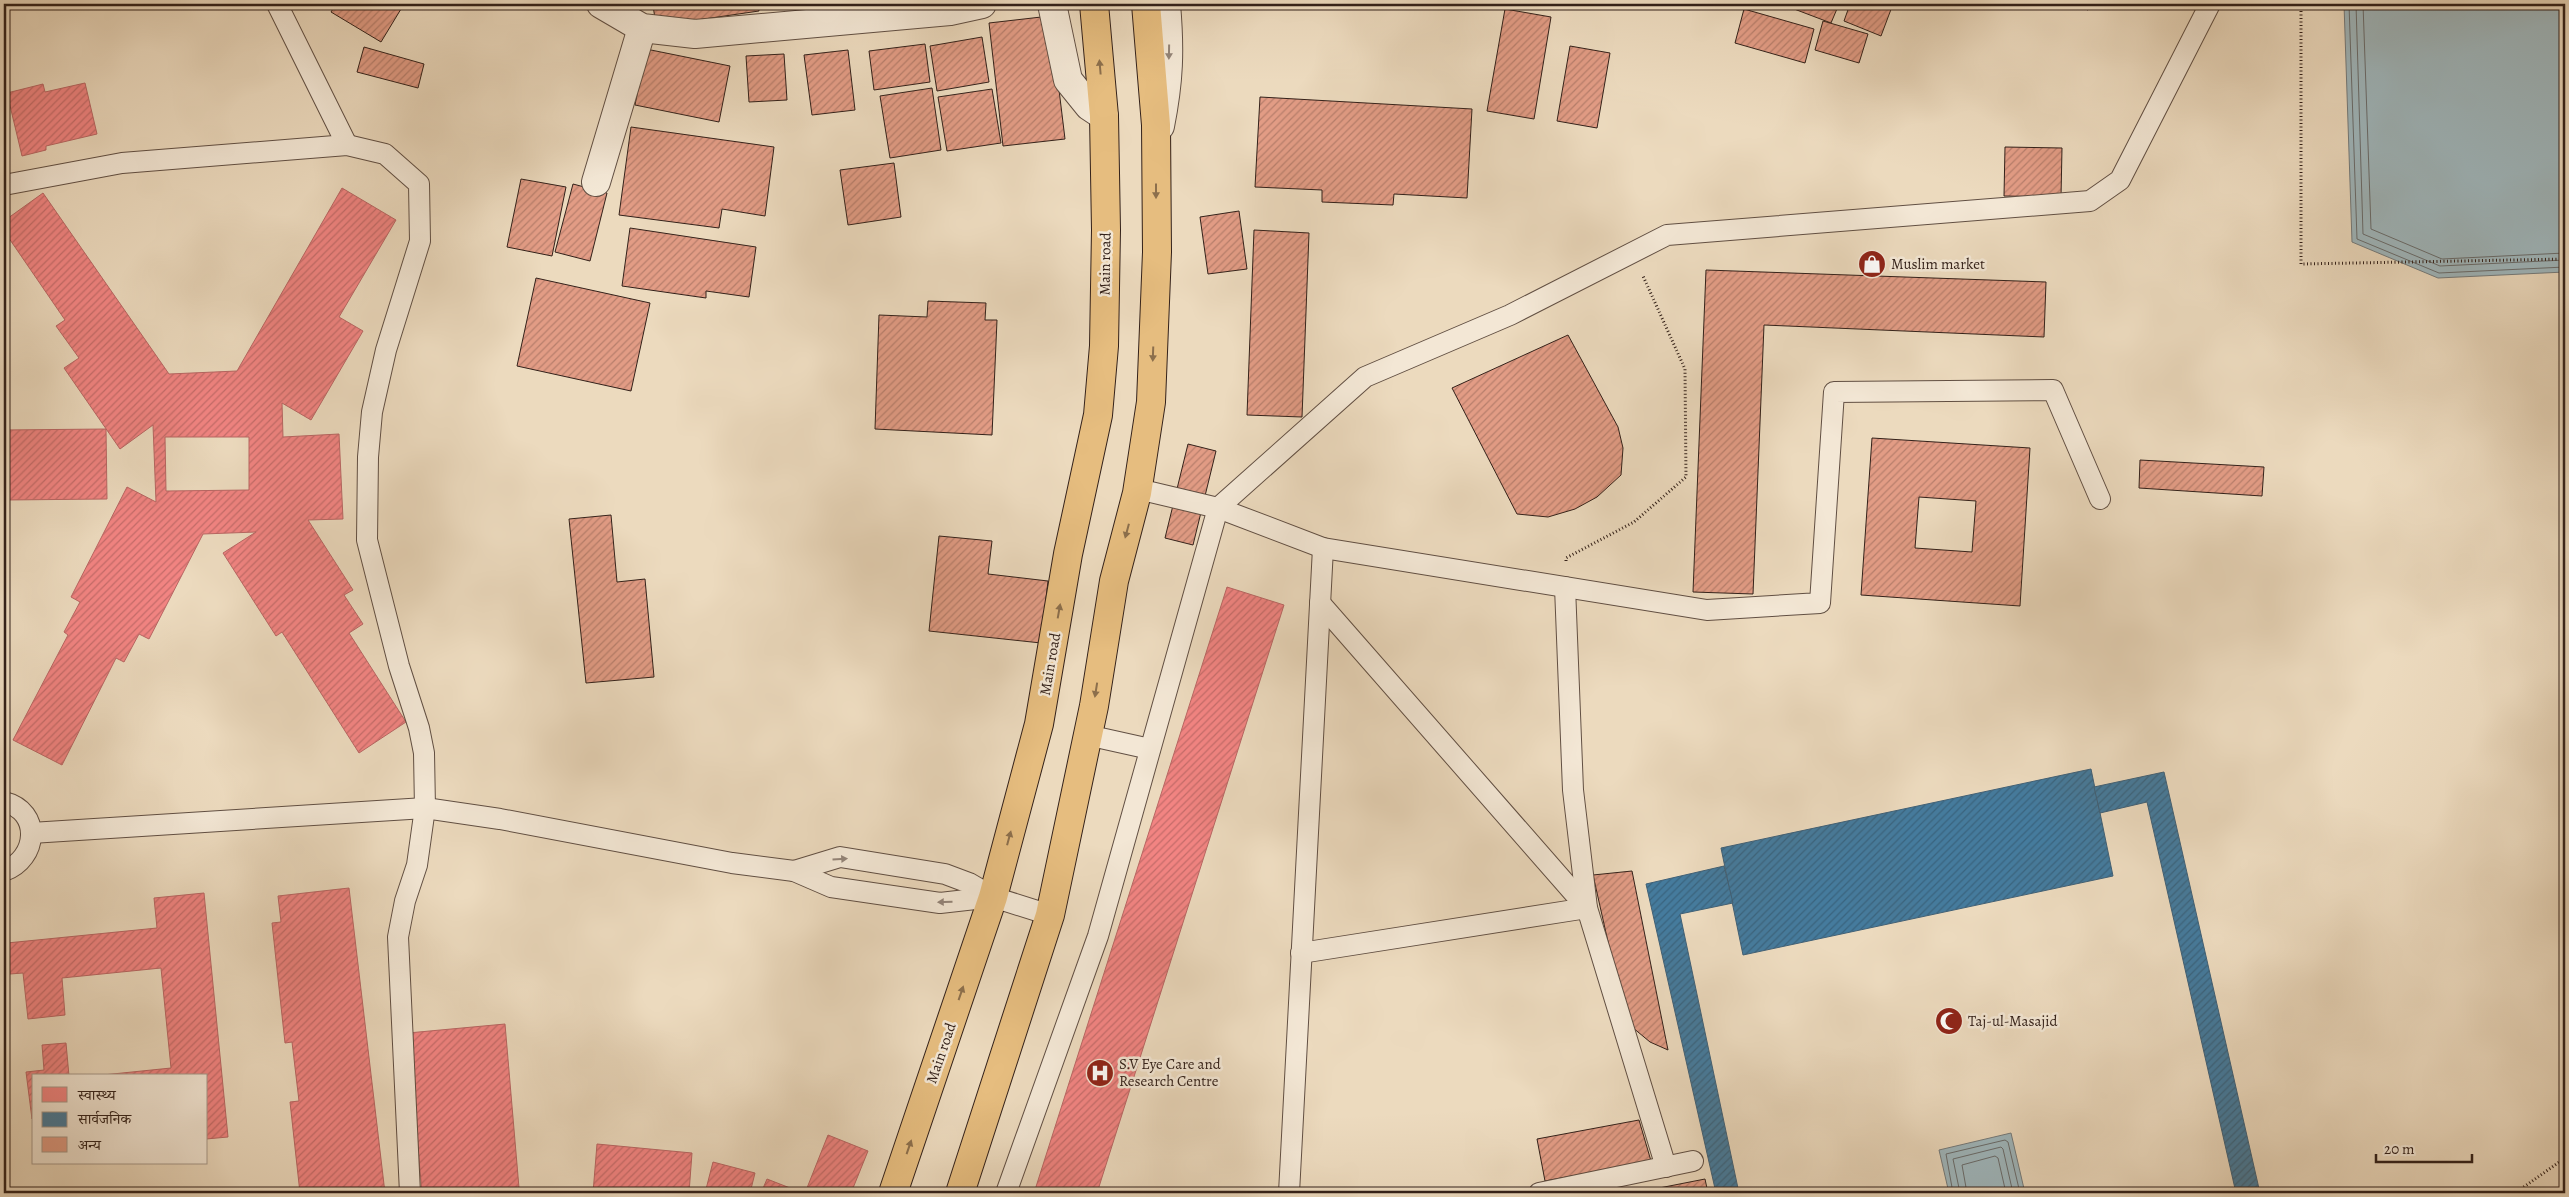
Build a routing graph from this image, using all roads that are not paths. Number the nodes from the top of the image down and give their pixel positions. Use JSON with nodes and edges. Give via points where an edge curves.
{"nodes":[{"id":1,"x":277,"y":4,"type":"edge"},
{"id":2,"x":601,"y":4,"type":"edge"},
{"id":3,"x":982,"y":4,"type":"edge"},
{"id":4,"x":1052,"y":4,"type":"edge"},
{"id":5,"x":1153,"y":4,"type":"edge"},
{"id":6,"x":2210,"y":4,"type":"edge"},
{"id":7,"x":950,"y":7,"type":"edge"},
{"id":8,"x":1095,"y":8,"type":"edge"},
{"id":9,"x":642,"y":28,"type":"junction"},
{"id":10,"x":1104,"y":116,"type":"junction"},
{"id":11,"x":347,"y":145,"type":"junction"},
{"id":12,"x":596,"y":182,"type":"dead end"},
{"id":13,"x":4,"y":185,"type":"edge"},
{"id":14,"x":1138,"y":489,"type":"junction"},
{"id":15,"x":2100,"y":499,"type":"dead end"},
{"id":16,"x":1218,"y":508,"type":"junction"},
{"id":17,"x":1323,"y":548,"type":"junction"},
{"id":18,"x":1565,"y":587,"type":"junction"},
{"id":19,"x":1320,"y":603,"type":"junction"},
{"id":20,"x":1087,"y":736,"type":"junction"},
{"id":21,"x":1150,"y":749,"type":"junction"},
{"id":22,"x":4,"y":802,"type":"edge"},
{"id":23,"x":425,"y":808,"type":"junction"},
{"id":24,"x":31,"y":833,"type":"junction"},
{"id":25,"x":4,"y":871,"type":"edge"},
{"id":26,"x":794,"y":871,"type":"junction"},
{"id":27,"x":993,"y":897,"type":"junction"},
{"id":28,"x":1587,"y":908,"type":"junction"},
{"id":29,"x":1050,"y":915,"type":"junction"},
{"id":30,"x":1301,"y":953,"type":"junction"},
{"id":31,"x":1693,"y":1160,"type":"dead end"},
{"id":32,"x":1666,"y":1167,"type":"junction"},
{"id":33,"x":410,"y":1193,"type":"edge"},
{"id":34,"x":893,"y":1193,"type":"edge"},
{"id":35,"x":960,"y":1193,"type":"edge"},
{"id":36,"x":1006,"y":1193,"type":"edge"},
{"id":37,"x":1289,"y":1193,"type":"edge"},
{"id":38,"x":1539,"y":1193,"type":"edge"}],
"edges":[{"from":1,"to":11,"type":"lane"},
{"from":2,"to":9,"type":"street"},
{"from":3,"to":7,"type":"street"},
{"from":4,"to":10,"type":"street","via":[[1068,80],[1088,106]]},
{"from":5,"to":14,"type":"main road","one_way":true,"via":[[1156,252],[1151,402]]},
{"from":6,"to":16,"type":"lane","via":[[2120,180],[2090,201],[1667,235],[1510,315],[1364,377]]},
{"from":7,"to":9,"type":"street","via":[[695,34]]},
{"from":10,"to":8,"type":"main road","name":"Main road","one_way":true},
{"from":9,"to":12,"type":"street"},
{"from":27,"to":10,"type":"main road","name":"Main road","one_way":true,"via":[[1039,724],[1068,554],[1098,415],[1104,346]]},
{"from":11,"to":13,"type":"lane","via":[[122,163]]},
{"from":11,"to":23,"type":"lane","via":[[385,154],[419,184],[420,241],[386,350],[372,412],[367,540],[399,666],[419,728],[424,753]]},
{"from":14,"to":16,"type":"lane"},
{"from":14,"to":20,"type":"main road","one_way":true,"via":[[1114,581]]},
{"from":15,"to":18,"type":"lane","via":[[2053,390],[1834,392],[1820,603],[1707,610]]},
{"from":16,"to":17,"type":"lane"},
{"from":16,"to":21,"type":"lane"},
{"from":17,"to":18,"type":"lane"},
{"from":17,"to":19,"type":"lane"},
{"from":18,"to":28,"type":"lane","via":[[1574,790]]},
{"from":19,"to":28,"type":"lane"},
{"from":19,"to":30,"type":"lane"},
{"from":20,"to":21,"type":"lane"},
{"from":20,"to":29,"type":"main road"},
{"from":21,"to":36,"type":"lane","via":[[1098,936]]},
{"from":22,"to":24,"type":"lane","via":[[25,816]]},
{"from":23,"to":24,"type":"lane"},
{"from":23,"to":26,"type":"lane","via":[[732,863]]},
{"from":23,"to":33,"type":"lane","via":[[417,865],[398,937]]},
{"from":24,"to":25,"type":"lane","via":[[29,849],[23,860]]},
{"from":27,"to":26,"type":"lane","one_way":true,"via":[[940,903],[831,887]]},
{"from":26,"to":27,"type":"lane","one_way":true,"via":[[840,857],[945,874]]},
{"from":27,"to":29,"type":"lane"},
{"from":34,"to":27,"type":"main road","name":"Main road","one_way":true},
{"from":28,"to":30,"type":"lane"},
{"from":28,"to":32,"type":"lane"},
{"from":29,"to":35,"type":"main road"},
{"from":30,"to":37,"type":"lane"},
{"from":31,"to":32,"type":"lane"},
{"from":32,"to":38,"type":"lane"}]}
